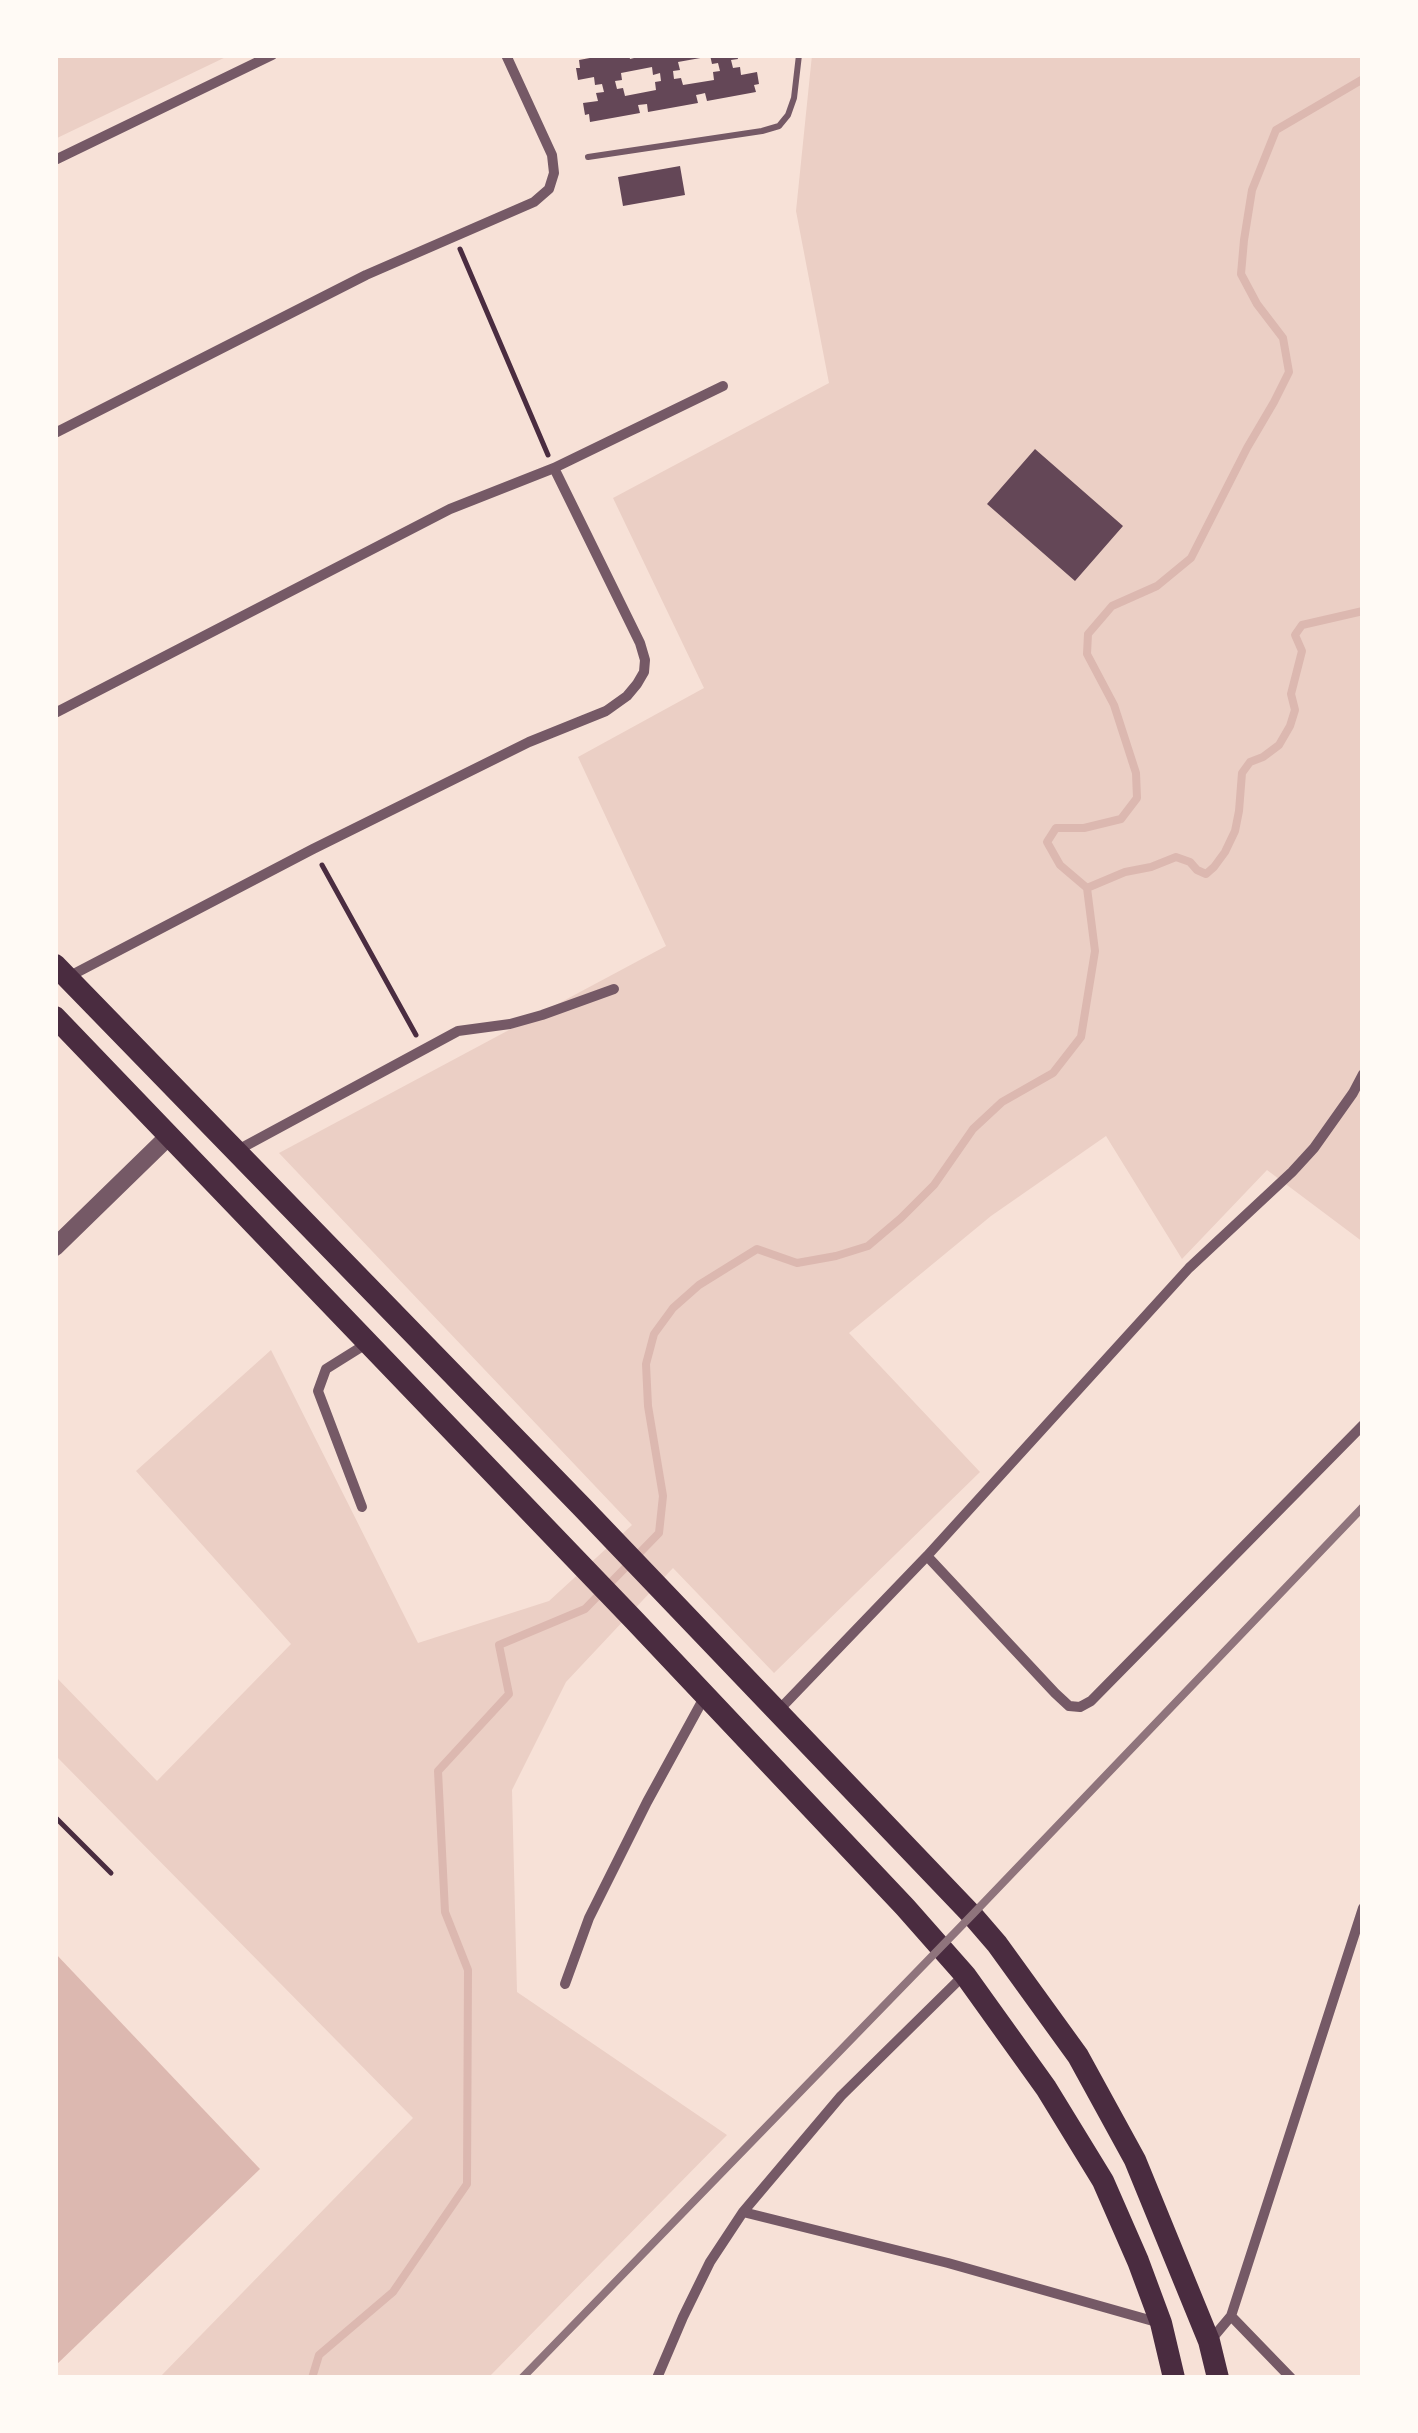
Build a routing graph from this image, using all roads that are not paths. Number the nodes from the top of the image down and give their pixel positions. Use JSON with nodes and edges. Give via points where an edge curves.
{"nodes":[{"id":1,"x":272,"y":55,"type":"edge"},
{"id":2,"x":506,"y":55,"type":"edge"},
{"id":3,"x":799,"y":55,"type":"edge"},
{"id":4,"x":588,"y":156,"type":"dead end"},
{"id":5,"x":55,"y":160,"type":"edge"},
{"id":6,"x":723,"y":386,"type":"dead end"},
{"id":7,"x":55,"y":433,"type":"edge"},
{"id":8,"x":554,"y":468,"type":"junction"},
{"id":9,"x":55,"y":714,"type":"edge"},
{"id":10,"x":61,"y":972,"type":"edge"},
{"id":11,"x":614,"y":989,"type":"dead end"},
{"id":12,"x":55,"y":1017,"type":"edge"},
{"id":13,"x":1363,"y":1074,"type":"edge"},
{"id":14,"x":170,"y":1135,"type":"junction"},
{"id":15,"x":236,"y":1151,"type":"junction"},
{"id":16,"x":55,"y":1246,"type":"edge"},
{"id":17,"x":367,"y":1344,"type":"junction"},
{"id":18,"x":445,"y":1366,"type":"junction"},
{"id":19,"x":416,"y":1394,"type":"junction"},
{"id":20,"x":1363,"y":1425,"type":"edge"},
{"id":21,"x":362,"y":1507,"type":"dead end"},
{"id":22,"x":927,"y":1556,"type":"junction"},
{"id":23,"x":705,"y":1696,"type":"junction"},
{"id":24,"x":777,"y":1712,"type":"junction"},
{"id":25,"x":1363,"y":1908,"type":"edge"},
{"id":26,"x":965,"y":1975,"type":"junction"},
{"id":27,"x":564,"y":1984,"type":"dead end"},
{"id":28,"x":743,"y":2212,"type":"junction"},
{"id":29,"x":1231,"y":2316,"type":"junction"},
{"id":30,"x":1161,"y":2323,"type":"junction"},
{"id":31,"x":1209,"y":2342,"type":"junction"},
{"id":32,"x":657,"y":2378,"type":"edge"},
{"id":33,"x":1174,"y":2378,"type":"edge"},
{"id":34,"x":1218,"y":2378,"type":"edge"},
{"id":35,"x":1290,"y":2378,"type":"edge"}],
"edges":[{"from":1,"to":5,"type":"street"},
{"from":2,"to":7,"type":"street","via":[[552,154],[549,189],[534,202],[366,275]]},
{"from":3,"to":4,"type":"lane","via":[[794,98],[779,126]]},
{"from":6,"to":8,"type":"street"},
{"from":8,"to":9,"type":"street","via":[[450,509]]},
{"from":8,"to":10,"type":"street","via":[[640,643],[644,672],[627,696]]},
{"from":10,"to":15,"type":"main road"},
{"from":11,"to":15,"type":"street","via":[[510,1024],[458,1031]]},
{"from":12,"to":14,"type":"main road"},
{"from":13,"to":22,"type":"street","via":[[1314,1148],[1189,1268]]},
{"from":14,"to":16,"type":"street"},
{"from":14,"to":17,"type":"main road"},
{"from":15,"to":18,"type":"main road"},
{"from":17,"to":19,"type":"main road"},
{"from":17,"to":21,"type":"street","via":[[326,1369],[318,1391]]},
{"from":18,"to":19,"type":"main road"},
{"from":18,"to":24,"type":"main road"},
{"from":19,"to":23,"type":"main road"},
{"from":20,"to":22,"type":"street","via":[[1080,1707],[1055,1693]]},
{"from":22,"to":24,"type":"street"},
{"from":23,"to":26,"type":"main road"},
{"from":23,"to":27,"type":"street","via":[[589,1918]]},
{"from":24,"to":31,"type":"main road","via":[[972,1915],[1078,2056],[1136,2160]]},
{"from":25,"to":29,"type":"street"},
{"from":26,"to":28,"type":"street","via":[[842,2096]]},
{"from":26,"to":30,"type":"main road","via":[[1103,2182]]},
{"from":28,"to":30,"type":"street"},
{"from":28,"to":32,"type":"street","via":[[710,2262]]},
{"from":29,"to":31,"type":"street"},
{"from":29,"to":35,"type":"street"},
{"from":30,"to":33,"type":"main road"},
{"from":31,"to":34,"type":"main road"}]}
